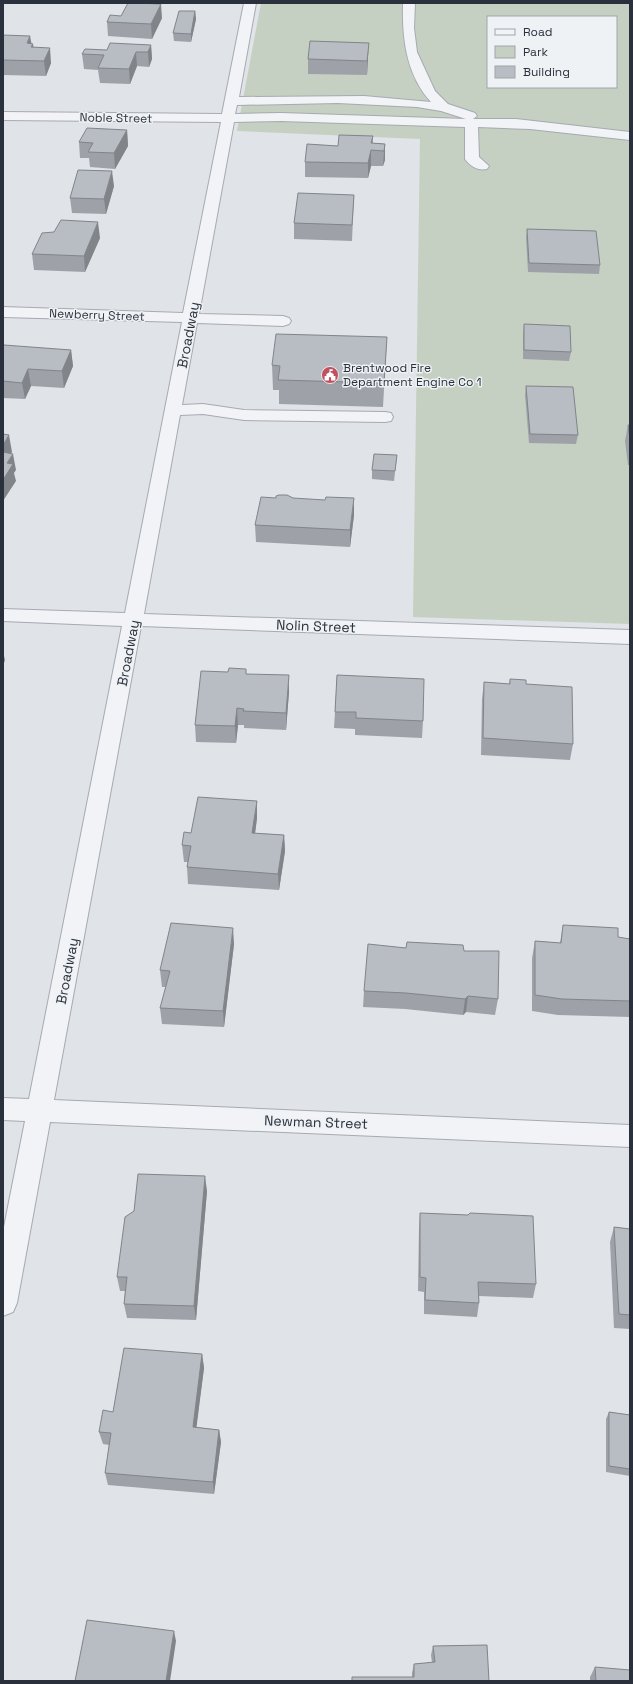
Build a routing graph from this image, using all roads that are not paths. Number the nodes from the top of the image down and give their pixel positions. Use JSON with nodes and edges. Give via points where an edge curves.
{"nodes":[{"id":1,"x":250,"y":3,"type":"edge"},
{"id":2,"x":409,"y":3,"type":"edge"},
{"id":3,"x":443,"y":107,"type":"junction"},
{"id":4,"x":230,"y":109,"type":"junction"},
{"id":5,"x":3,"y":116,"type":"edge"},
{"id":6,"x":471,"y":123,"type":"junction"},
{"id":7,"x":529,"y":125,"type":"junction"},
{"id":8,"x":630,"y":136,"type":"edge"},
{"id":9,"x":482,"y":166,"type":"dead end"},
{"id":10,"x":3,"y":312,"type":"edge"},
{"id":11,"x":191,"y":317,"type":"junction"},
{"id":12,"x":283,"y":321,"type":"dead end"},
{"id":13,"x":174,"y":410,"type":"junction"},
{"id":14,"x":385,"y":417,"type":"dead end"},
{"id":15,"x":3,"y":615,"type":"edge"},
{"id":16,"x":134,"y":620,"type":"junction"},
{"id":17,"x":630,"y":637,"type":"edge"},
{"id":18,"x":3,"y":1109,"type":"edge"},
{"id":19,"x":40,"y":1111,"type":"junction"},
{"id":20,"x":630,"y":1136,"type":"edge"},
{"id":21,"x":3,"y":1303,"type":"edge"}],
"edges":[{"from":1,"to":4,"type":"street","name":"Broadway"},
{"from":2,"to":3,"type":"street","via":[[408,28],[411,52],[429,92]]},
{"from":3,"to":4,"type":"street","via":[[374,100]]},
{"from":3,"to":7,"type":"street","via":[[460,114]]},
{"from":4,"to":5,"type":"street","name":"Noble Street"},
{"from":4,"to":6,"type":"street","via":[[281,117]]},
{"from":4,"to":11,"type":"street","name":"Broadway"},
{"from":6,"to":7,"type":"street"},
{"from":6,"to":9,"type":"street","via":[[472,159]]},
{"from":7,"to":8,"type":"street"},
{"from":10,"to":11,"type":"street","name":"Newberry Street"},
{"from":11,"to":12,"type":"street","name":"Newberry Street"},
{"from":11,"to":13,"type":"street","name":"Broadway"},
{"from":13,"to":14,"type":"street","via":[[203,410],[244,415]]},
{"from":13,"to":16,"type":"street","name":"Broadway"},
{"from":15,"to":16,"type":"street","name":"Nolin Street"},
{"from":16,"to":17,"type":"street","name":"Nolin Street"},
{"from":16,"to":19,"type":"street","name":"Broadway"},
{"from":18,"to":19,"type":"street","name":"Newman Street"},
{"from":19,"to":20,"type":"street","name":"Newman Street"},
{"from":19,"to":21,"type":"street","name":"Broadway"}]}
